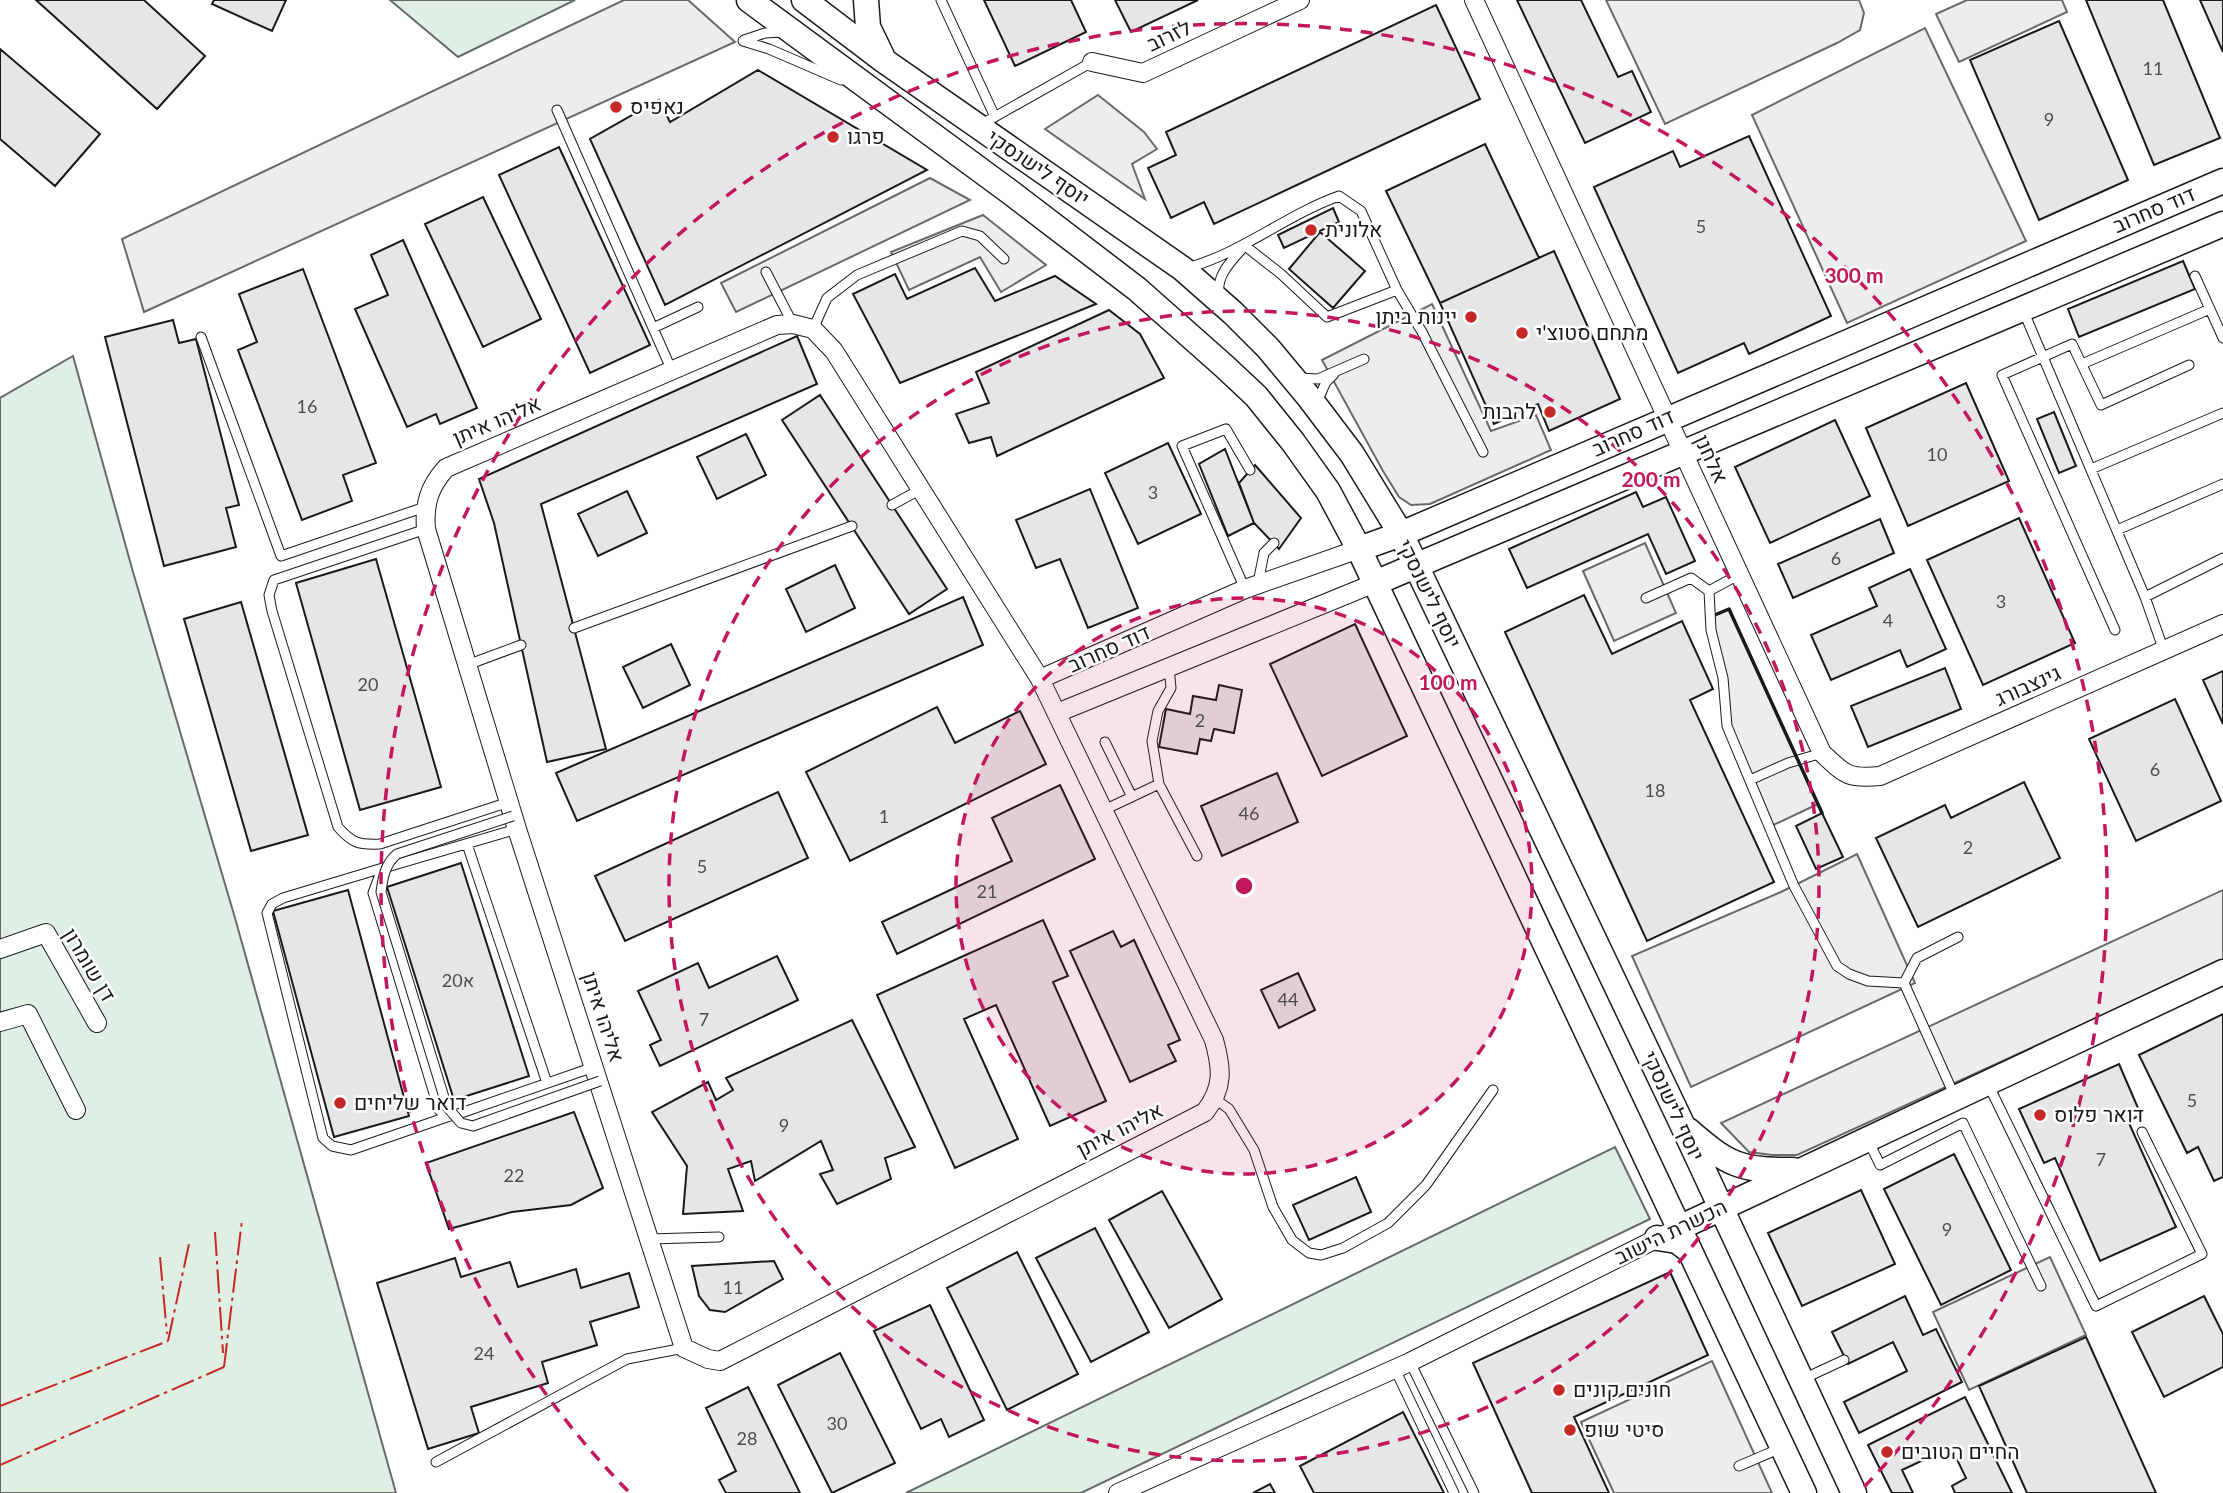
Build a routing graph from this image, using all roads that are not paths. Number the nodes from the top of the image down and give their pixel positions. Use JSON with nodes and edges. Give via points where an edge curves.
{"nodes":[{"id":1,"x":749,"y":0,"type":"edge"},
{"id":2,"x":866,"y":0,"type":"edge"},
{"id":3,"x":941,"y":0,"type":"edge"},
{"id":4,"x":1300,"y":0,"type":"edge"},
{"id":5,"x":1474,"y":0,"type":"edge"},
{"id":6,"x":820,"y":4,"type":"edge"},
{"id":7,"x":789,"y":31,"type":"junction"},
{"id":8,"x":883,"y":60,"type":"junction"},
{"id":9,"x":1093,"y":62,"type":"joint"},
{"id":10,"x":892,"y":104,"type":"junction"},
{"id":11,"x":557,"y":110,"type":"dead end"},
{"id":12,"x":986,"y":122,"type":"junction"},
{"id":13,"x":2223,"y":181,"type":"edge"},
{"id":14,"x":2223,"y":223,"type":"edge"},
{"id":15,"x":2223,"y":236,"type":"edge"},
{"id":16,"x":2189,"y":238,"type":"junction"},
{"id":17,"x":1244,"y":246,"type":"junction"},
{"id":18,"x":1004,"y":259,"type":"dead end"},
{"id":19,"x":1183,"y":269,"type":"junction"},
{"id":20,"x":766,"y":272,"type":"dead end"},
{"id":21,"x":2195,"y":276,"type":"dead end"},
{"id":22,"x":1397,"y":290,"type":"junction"},
{"id":23,"x":1221,"y":303,"type":"junction"},
{"id":24,"x":698,"y":307,"type":"dead end"},
{"id":25,"x":2022,"y":309,"type":"junction"},
{"id":26,"x":2210,"y":309,"type":"junction"},
{"id":27,"x":793,"y":324,"type":"junction"},
{"id":28,"x":653,"y":328,"type":"junction"},
{"id":29,"x":813,"y":329,"type":"junction"},
{"id":30,"x":201,"y":337,"type":"dead end"},
{"id":31,"x":2223,"y":338,"type":"edge"},
{"id":32,"x":2042,"y":356,"type":"junction"},
{"id":33,"x":1364,"y":359,"type":"dead end"},
{"id":34,"x":2082,"y":364,"type":"junction"},
{"id":35,"x":2189,"y":365,"type":"dead end"},
{"id":36,"x":672,"y":371,"type":"junction"},
{"id":37,"x":1337,"y":371,"type":"junction"},
{"id":38,"x":1293,"y":377,"type":"junction"},
{"id":39,"x":1316,"y":405,"type":"junction"},
{"id":40,"x":2223,"y":413,"type":"edge"},
{"id":41,"x":1666,"y":419,"type":"junction"},
{"id":42,"x":1483,"y":452,"type":"dead end"},
{"id":43,"x":1684,"y":454,"type":"junction"},
{"id":44,"x":2091,"y":469,"type":"junction"},
{"id":45,"x":1250,"y":470,"type":"dead end"},
{"id":46,"x":2223,"y":484,"type":"edge"},
{"id":47,"x":921,"y":489,"type":"junction"},
{"id":48,"x":892,"y":505,"type":"dead end"},
{"id":49,"x":425,"y":507,"type":"junction"},
{"id":50,"x":852,"y":526,"type":"dead end"},
{"id":51,"x":426,"y":529,"type":"junction"},
{"id":52,"x":2117,"y":530,"type":"junction"},
{"id":53,"x":1401,"y":534,"type":"junction"},
{"id":54,"x":1273,"y":543,"type":"dead end"},
{"id":55,"x":1359,"y":549,"type":"junction"},
{"id":56,"x":2223,"y":558,"type":"edge"},
{"id":57,"x":1417,"y":567,"type":"junction"},
{"id":58,"x":1740,"y":574,"type":"junction"},
{"id":59,"x":1375,"y":583,"type":"junction"},
{"id":60,"x":1252,"y":587,"type":"junction"},
{"id":61,"x":1709,"y":591,"type":"junction"},
{"id":62,"x":2145,"y":597,"type":"junction"},
{"id":63,"x":1646,"y":598,"type":"dead end"},
{"id":64,"x":2223,"y":624,"type":"edge"},
{"id":65,"x":574,"y":628,"type":"dead end"},
{"id":66,"x":2115,"y":630,"type":"dead end"},
{"id":67,"x":521,"y":645,"type":"dead end"},
{"id":68,"x":2164,"y":650,"type":"junction"},
{"id":69,"x":467,"y":666,"type":"junction"},
{"id":70,"x":1169,"y":667,"type":"junction"},
{"id":71,"x":1040,"y":679,"type":"junction"},
{"id":72,"x":1057,"y":712,"type":"junction"},
{"id":73,"x":1105,"y":742,"type":"dead end"},
{"id":74,"x":1822,"y":753,"type":"junction"},
{"id":75,"x":1849,"y":776,"type":"joint"},
{"id":76,"x":1750,"y":780,"type":"junction"},
{"id":77,"x":1159,"y":784,"type":"junction"},
{"id":78,"x":1132,"y":797,"type":"junction"},
{"id":79,"x":1104,"y":810,"type":"junction"},
{"id":80,"x":513,"y":816,"type":"junction"},
{"id":81,"x":467,"y":844,"type":"junction"},
{"id":82,"x":1197,"y":856,"type":"dead end"},
{"id":83,"x":387,"y":867,"type":"junction"},
{"id":84,"x":1958,"y":937,"type":"dead end"},
{"id":85,"x":0,"y":949,"type":"edge"},
{"id":86,"x":2223,"y":972,"type":"edge"},
{"id":87,"x":1904,"y":983,"type":"junction"},
{"id":88,"x":0,"y":1022,"type":"edge"},
{"id":89,"x":97,"y":1023,"type":"dead end"},
{"id":90,"x":597,"y":1074,"type":"junction"},
{"id":91,"x":1987,"y":1082,"type":"junction"},
{"id":92,"x":547,"y":1083,"type":"junction"},
{"id":93,"x":1493,"y":1090,"type":"dead end"},
{"id":94,"x":1955,"y":1098,"type":"junction"},
{"id":95,"x":1215,"y":1099,"type":"junction"},
{"id":96,"x":76,"y":1110,"type":"dead end"},
{"id":97,"x":447,"y":1117,"type":"junction"},
{"id":98,"x":1682,"y":1124,"type":"junction"},
{"id":99,"x":2142,"y":1132,"type":"dead end"},
{"id":100,"x":1867,"y":1139,"type":"junction"},
{"id":101,"x":1801,"y":1170,"type":"junction"},
{"id":102,"x":1721,"y":1208,"type":"junction"},
{"id":103,"x":1668,"y":1233,"type":"junction"},
{"id":104,"x":719,"y":1237,"type":"dead end"},
{"id":105,"x":649,"y":1239,"type":"junction"},
{"id":106,"x":2041,"y":1286,"type":"dead end"},
{"id":107,"x":684,"y":1348,"type":"junction"},
{"id":108,"x":1844,"y":1360,"type":"dead end"},
{"id":109,"x":1403,"y":1365,"type":"junction"},
{"id":110,"x":1801,"y":1379,"type":"junction"},
{"id":111,"x":1782,"y":1447,"type":"junction"},
{"id":112,"x":436,"y":1462,"type":"dead end"},
{"id":113,"x":1739,"y":1466,"type":"dead end"},
{"id":114,"x":1118,"y":1493,"type":"edge"},
{"id":115,"x":1454,"y":1493,"type":"edge"},
{"id":116,"x":1474,"y":1493,"type":"edge"},
{"id":117,"x":1804,"y":1493,"type":"edge"},
{"id":118,"x":1854,"y":1493,"type":"edge"}],
"edges":[{"from":1,"to":7,"type":"main road","name":"יוסף לישנסקי"},
{"from":2,"to":8,"type":"main road","via":[[868,27]]},
{"from":3,"to":12,"type":"lane"},
{"from":4,"to":9,"type":"street","name":"לזרוב","via":[[1143,73]]},
{"from":5,"to":41,"type":"street","name":"אלחנן"},
{"from":6,"to":7,"type":"main road"},
{"from":6,"to":8,"type":"main road","name":"יוסף לישנסקי"},
{"from":7,"to":10,"type":"main road","name":"יוסף לישנסקי"},
{"from":7,"to":10,"type":"lane","via":[[743,41],[809,65]]},
{"from":8,"to":12,"type":"main road","name":"יוסף לישנסקי"},
{"from":9,"to":12,"type":"lane"},
{"from":10,"to":55,"type":"main road","name":"יוסף לישנסקי","via":[[1137,289],[1224,366],[1293,443],[1328,491]]},
{"from":11,"to":28,"type":"lane"},
{"from":12,"to":19,"type":"main road","name":"יוסף לישנסקי"},
{"from":13,"to":41,"type":"main road","name":"דוד סחרוב"},
{"from":14,"to":16,"type":"main road","name":"דוד סחרוב"},
{"from":15,"to":16,"type":"lane"},
{"from":16,"to":25,"type":"main road","name":"דוד סחרוב"},
{"from":17,"to":19,"type":"lane"},
{"from":17,"to":22,"type":"lane","via":[[1327,317]]},
{"from":17,"to":22,"type":"lane","via":[[1339,196],[1361,212]]},
{"from":17,"to":23,"type":"lane","via":[[1218,287]]},
{"from":18,"to":29,"type":"lane","via":[[980,236],[962,231],[857,275],[827,298]]},
{"from":19,"to":23,"type":"main road","name":"יוסף לישנסקי"},
{"from":20,"to":27,"type":"lane"},
{"from":21,"to":26,"type":"lane"},
{"from":22,"to":42,"type":"lane"},
{"from":23,"to":38,"type":"main road","name":"יוסף לישנסקי"},
{"from":24,"to":28,"type":"lane"},
{"from":25,"to":32,"type":"lane"},
{"from":25,"to":43,"type":"main road","name":"דוד סחרוב"},
{"from":26,"to":31,"type":"lane"},
{"from":26,"to":34,"type":"lane"},
{"from":27,"to":29,"type":"street","name":"אליהו איתן"},
{"from":27,"to":36,"type":"street","name":"אליהו איתן","via":[[777,326]]},
{"from":28,"to":36,"type":"lane"},
{"from":29,"to":47,"type":"street","via":[[834,351]]},
{"from":30,"to":49,"type":"lane","via":[[281,556]]},
{"from":32,"to":34,"type":"lane","via":[[2072,344]]},
{"from":32,"to":44,"type":"lane"},
{"from":32,"to":66,"type":"lane","via":[[2002,375]]},
{"from":33,"to":37,"type":"lane"},
{"from":34,"to":35,"type":"lane","via":[[2101,405]]},
{"from":36,"to":49,"type":"street","name":"אליהו איתן","via":[[446,468],[436,479]]},
{"from":37,"to":38,"type":"lane","via":[[1318,379]]},
{"from":37,"to":39,"type":"lane","via":[[1325,382]]},
{"from":38,"to":39,"type":"main road","name":"יוסף לישנסקי"},
{"from":39,"to":53,"type":"main road","name":"יוסף לישנסקי"},
{"from":40,"to":44,"type":"lane"},
{"from":41,"to":43,"type":"street","name":"אלחנן"},
{"from":41,"to":53,"type":"main road","name":"דוד סחרוב"},
{"from":43,"to":57,"type":"main road","name":"דוד סחרוב"},
{"from":43,"to":58,"type":"street","name":"אלחנן"},
{"from":44,"to":52,"type":"lane"},
{"from":45,"to":60,"type":"lane","via":[[1226,429],[1182,446]]},
{"from":46,"to":52,"type":"lane"},
{"from":47,"to":48,"type":"lane"},
{"from":47,"to":71,"type":"street"},
{"from":49,"to":51,"type":"street","name":"אליהו איתן"},
{"from":50,"to":65,"type":"lane"},
{"from":51,"to":69,"type":"street","name":"אליהו איתן"},
{"from":51,"to":80,"type":"lane","via":[[274,580],[272,611],[295,687],[338,827],[349,840],[380,844]]},
{"from":52,"to":62,"type":"lane"},
{"from":53,"to":55,"type":"main road","name":"דוד סחרוב"},
{"from":53,"to":57,"type":"main road","name":"יוסף לישנסקי"},
{"from":54,"to":60,"type":"lane","via":[[1264,552]]},
{"from":55,"to":59,"type":"main road","name":"יוסף לישנסקי"},
{"from":55,"to":60,"type":"street","name":"דוד סחרוב"},
{"from":56,"to":62,"type":"lane"},
{"from":57,"to":59,"type":"main road","name":"דוד סחרוב"},
{"from":57,"to":98,"type":"main road","name":"יוסף לישנסקי"},
{"from":58,"to":61,"type":"lane"},
{"from":58,"to":74,"type":"street","name":"אלחנן"},
{"from":59,"to":70,"type":"street","name":"דוד סחרוב"},
{"from":59,"to":103,"type":"main road","name":"יוסף לישנסקי"},
{"from":60,"to":71,"type":"street","name":"דוד סחרוב"},
{"from":61,"to":63,"type":"lane","via":[[1691,578]]},
{"from":61,"to":76,"type":"lane","via":[[1727,726]]},
{"from":62,"to":68,"type":"lane"},
{"from":64,"to":68,"type":"street","name":"גינצבורג"},
{"from":67,"to":69,"type":"lane"},
{"from":68,"to":75,"type":"street","name":"גינצבורג","via":[[1880,776]]},
{"from":69,"to":80,"type":"street","name":"אליהו איתן"},
{"from":70,"to":72,"type":"street","name":"דוד סחרוב"},
{"from":70,"to":77,"type":"lane","via":[[1171,688],[1158,711],[1152,741]]},
{"from":71,"to":72,"type":"street"},
{"from":72,"to":79,"type":"street"},
{"from":73,"to":78,"type":"lane"},
{"from":74,"to":75,"type":"street","name":"אלחנן"},
{"from":74,"to":76,"type":"lane"},
{"from":76,"to":87,"type":"lane","via":[[1794,886],[1837,965],[1868,981]]},
{"from":77,"to":78,"type":"lane"},
{"from":77,"to":82,"type":"lane"},
{"from":78,"to":79,"type":"lane"},
{"from":79,"to":95,"type":"street","via":[[1214,1040],[1220,1062]]},
{"from":80,"to":81,"type":"lane"},
{"from":80,"to":90,"type":"street","name":"אליהו איתן"},
{"from":80,"to":90,"type":"lane","bridge":true,"via":[[397,854],[388,861],[383,879],[382,892],[447,1107],[461,1123],[473,1126]]},
{"from":81,"to":83,"type":"lane"},
{"from":81,"to":92,"type":"lane"},
{"from":83,"to":97,"type":"lane","via":[[373,893],[439,1110]]},
{"from":83,"to":97,"type":"lane","via":[[283,898],[267,913],[323,1138],[332,1146],[351,1150]]},
{"from":84,"to":87,"type":"lane","via":[[1917,958]]},
{"from":85,"to":89,"type":"street","name":"דן שומרון","via":[[47,933]]},
{"from":86,"to":91,"type":"main road","name":"הכשרת הישוב"},
{"from":87,"to":94,"type":"lane"},
{"from":88,"to":96,"type":"street","via":[[28,1014]]},
{"from":90,"to":92,"type":"lane"},
{"from":90,"to":105,"type":"street","name":"אליהו איתן"},
{"from":91,"to":94,"type":"main road","name":"הכשרת הישוב"},
{"from":91,"to":99,"type":"lane","via":[[2096,1306],[2202,1254]]},
{"from":92,"to":97,"type":"lane"},
{"from":93,"to":95,"type":"lane","via":[[1426,1185],[1388,1223],[1321,1255],[1309,1253],[1292,1240],[1273,1207],[1254,1150],[1229,1110]]},
{"from":94,"to":100,"type":"main road","name":"הכשרת הישוב"},
{"from":95,"to":107,"type":"street","name":"אליהו איתן","via":[[1205,1112],[720,1361]]},
{"from":98,"to":101,"type":"main road","via":[[1723,1159],[1758,1171]]},
{"from":98,"to":102,"type":"main road","name":"יוסף לישנסקי"},
{"from":100,"to":101,"type":"main road","name":"הכשרת הישוב"},
{"from":100,"to":106,"type":"lane","via":[[1880,1165],[1963,1123]]},
{"from":101,"to":102,"type":"main road","name":"הכשרת הישוב"},
{"from":102,"to":103,"type":"main road","name":"הכשרת הישוב"},
{"from":102,"to":110,"type":"main road","name":"יוסף לישנסקי"},
{"from":103,"to":109,"type":"street","name":"הכשרת הישוב"},
{"from":103,"to":111,"type":"main road","name":"יוסף לישנסקי","via":[[1690,1251]]},
{"from":104,"to":105,"type":"lane"},
{"from":105,"to":107,"type":"street","name":"אליהו איתן"},
{"from":107,"to":112,"type":"lane","via":[[627,1359]]},
{"from":108,"to":110,"type":"lane"},
{"from":109,"to":114,"type":"street","name":"הכשרת הישוב"},
{"from":109,"to":115,"type":"lane"},
{"from":109,"to":116,"type":"lane"},
{"from":110,"to":118,"type":"main road","name":"יוסף לישנסקי"},
{"from":111,"to":113,"type":"lane"},
{"from":111,"to":117,"type":"main road","name":"יוסף לישנסקי"}]}
